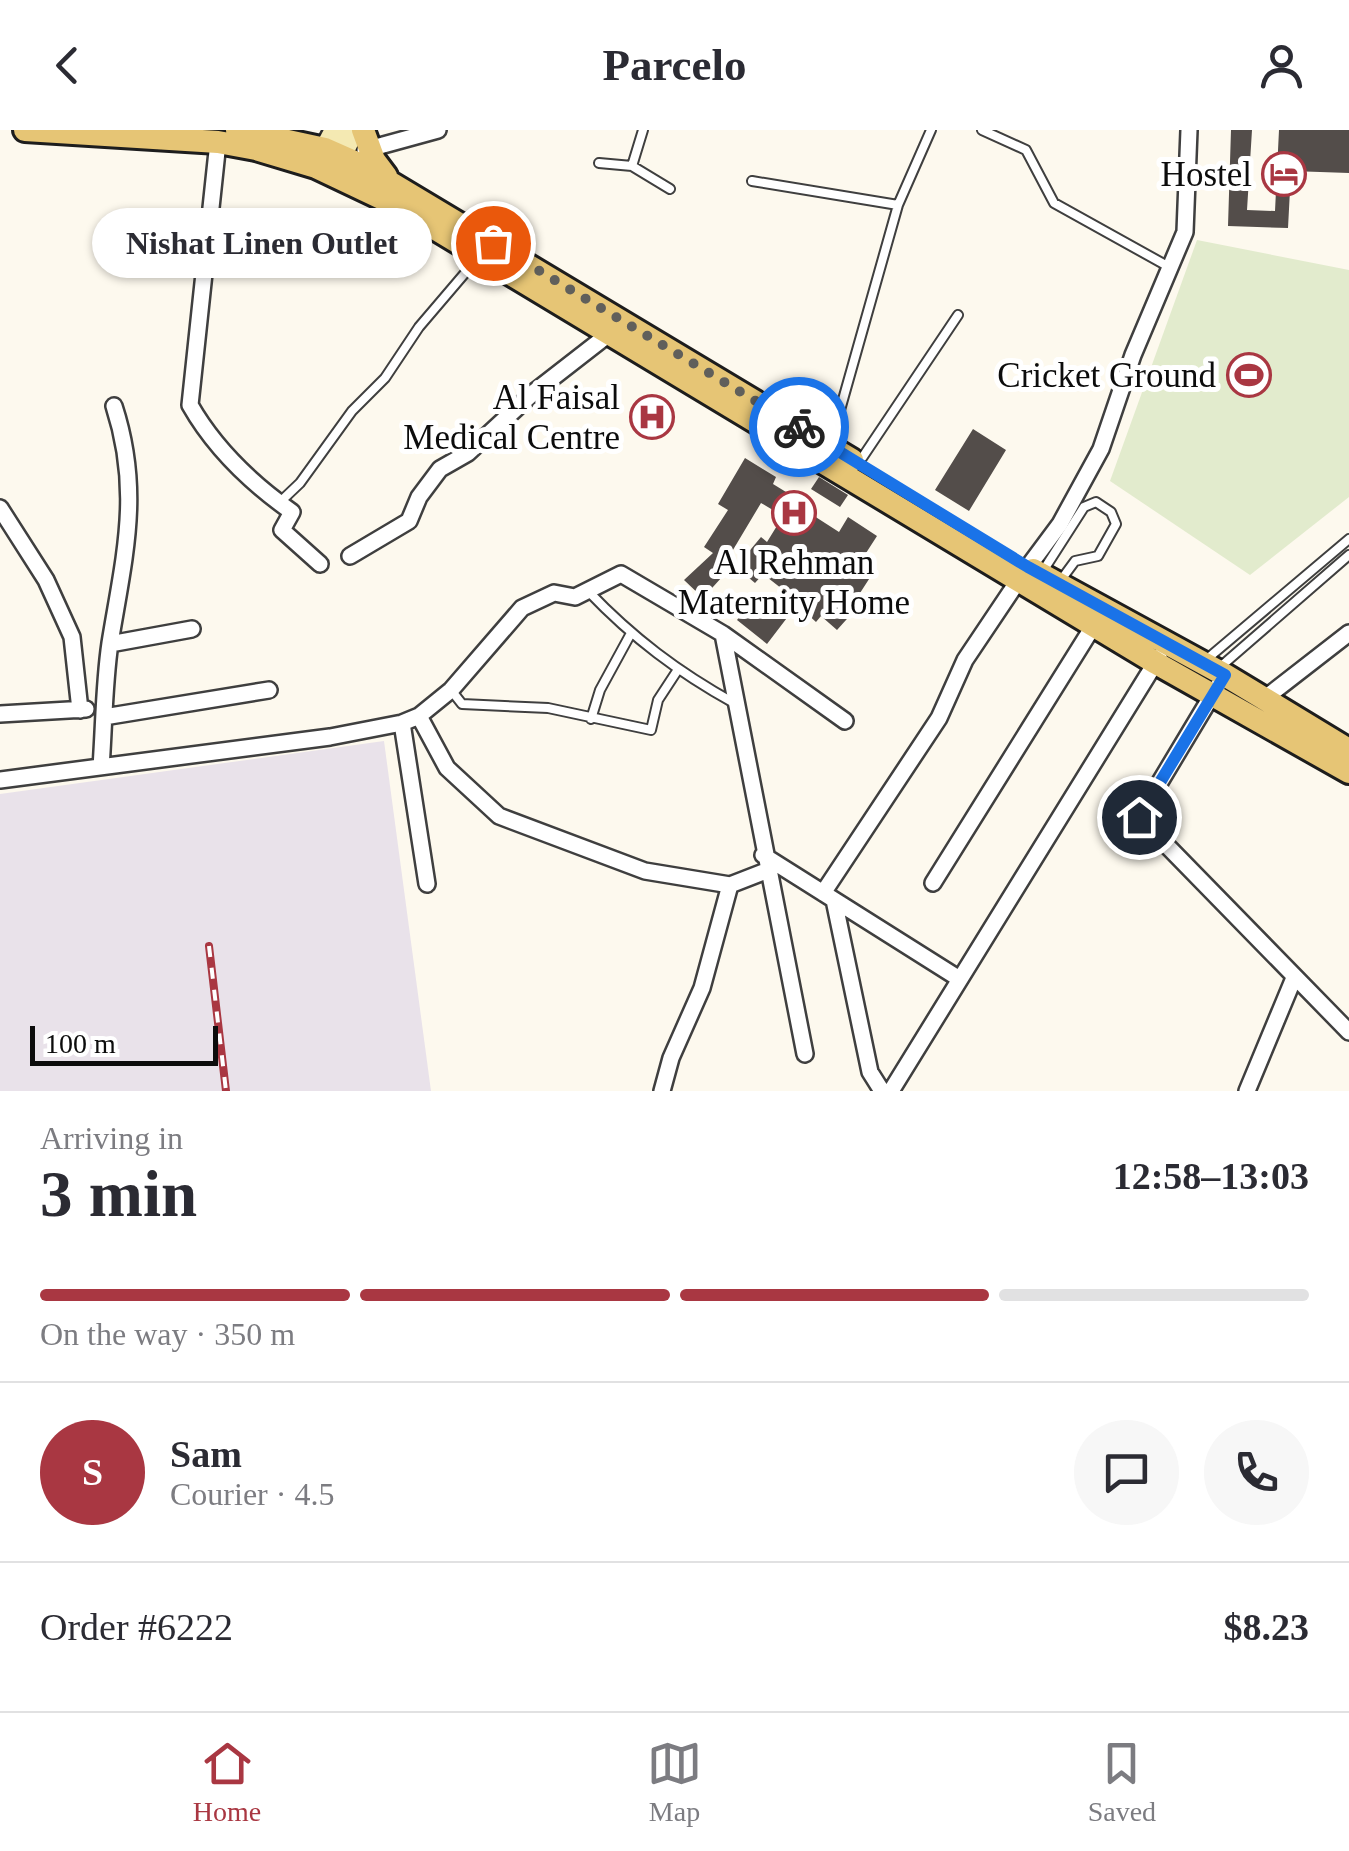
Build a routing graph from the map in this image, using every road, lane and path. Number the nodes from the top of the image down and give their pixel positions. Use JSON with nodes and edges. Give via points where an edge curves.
{"nodes":[{"id":1,"x":25,"y":130,"type":"edge"},
{"id":2,"x":308,"y":130,"type":"edge"},
{"id":3,"x":354,"y":130,"type":"edge"},
{"id":4,"x":438,"y":130,"type":"edge"},
{"id":5,"x":643,"y":130,"type":"edge"},
{"id":6,"x":932,"y":130,"type":"edge"},
{"id":7,"x":982,"y":130,"type":"edge"},
{"id":8,"x":1190,"y":130,"type":"edge"},
{"id":9,"x":228,"y":136,"type":"edge"},
{"id":10,"x":276,"y":137,"type":"junction"},
{"id":11,"x":366,"y":140,"type":"edge"},
{"id":12,"x":330,"y":155,"type":"edge"},
{"id":13,"x":599,"y":163,"type":"dead end"},
{"id":14,"x":632,"y":166,"type":"junction"},
{"id":15,"x":752,"y":181,"type":"dead end"},
{"id":16,"x":394,"y":184,"type":"junction"},
{"id":17,"x":670,"y":189,"type":"dead end"},
{"id":18,"x":898,"y":205,"type":"junction"},
{"id":19,"x":479,"y":257,"type":"junction"},
{"id":20,"x":1171,"y":268,"type":"junction"},
{"id":21,"x":958,"y":315,"type":"dead end"},
{"id":22,"x":617,"y":327,"type":"junction"},
{"id":23,"x":114,"y":406,"type":"dead end"},
{"id":24,"x":829,"y":446,"type":"junction"},
{"id":25,"x":858,"y":464,"type":"junction"},
{"id":26,"x":279,"y":503,"type":"junction"},
{"id":27,"x":0,"y":508,"type":"edge"},
{"id":28,"x":1349,"y":540,"type":"edge"},
{"id":29,"x":1349,"y":555,"type":"edge"},
{"id":30,"x":350,"y":556,"type":"dead end"},
{"id":31,"x":320,"y":564,"type":"dead end"},
{"id":32,"x":1037,"y":576,"type":"junction"},
{"id":33,"x":588,"y":592,"type":"junction"},
{"id":34,"x":1251,"y":622,"type":"junction"},
{"id":35,"x":1094,"y":625,"type":"junction"},
{"id":36,"x":192,"y":629,"type":"dead end"},
{"id":37,"x":1261,"y":631,"type":"junction"},
{"id":38,"x":1349,"y":633,"type":"edge"},
{"id":39,"x":723,"y":634,"type":"junction"},
{"id":40,"x":630,"y":635,"type":"junction"},
{"id":41,"x":110,"y":644,"type":"junction"},
{"id":42,"x":1161,"y":654,"type":"junction"},
{"id":43,"x":677,"y":671,"type":"junction"},
{"id":44,"x":1214,"y":675,"type":"junction"},
{"id":45,"x":268,"y":690,"type":"dead end"},
{"id":46,"x":451,"y":690,"type":"junction"},
{"id":47,"x":1264,"y":699,"type":"junction"},
{"id":48,"x":736,"y":704,"type":"junction"},
{"id":49,"x":80,"y":710,"type":"junction"},
{"id":50,"x":105,"y":713,"type":"junction"},
{"id":51,"x":0,"y":714,"type":"edge"},
{"id":52,"x":418,"y":716,"type":"junction"},
{"id":53,"x":591,"y":720,"type":"junction"},
{"id":54,"x":845,"y":721,"type":"dead end"},
{"id":55,"x":402,"y":722,"type":"junction"},
{"id":56,"x":1349,"y":750,"type":"edge"},
{"id":57,"x":101,"y":767,"type":"junction"},
{"id":58,"x":1349,"y":772,"type":"edge"},
{"id":59,"x":0,"y":780,"type":"edge"},
{"id":60,"x":765,"y":863,"type":"junction"},
{"id":61,"x":933,"y":883,"type":"dead end"},
{"id":62,"x":427,"y":884,"type":"dead end"},
{"id":63,"x":730,"y":884,"type":"junction"},
{"id":64,"x":829,"y":896,"type":"junction"},
{"id":65,"x":958,"y":978,"type":"junction"},
{"id":66,"x":1294,"y":978,"type":"junction"},
{"id":67,"x":1349,"y":1032,"type":"edge"},
{"id":68,"x":805,"y":1054,"type":"dead end"},
{"id":69,"x":662,"y":1091,"type":"edge"},
{"id":70,"x":882,"y":1091,"type":"edge"},
{"id":71,"x":891,"y":1091,"type":"edge"},
{"id":72,"x":1247,"y":1091,"type":"edge"}],
"edges":[{"from":1,"to":9,"type":"main road"},
{"from":2,"to":10,"type":"main road"},
{"from":3,"to":12,"type":"main road"},
{"from":4,"to":11,"type":"street"},
{"from":5,"to":14,"type":"lane"},
{"from":6,"to":18,"type":"lane"},
{"from":7,"to":20,"type":"lane","via":[[1026,150],[1054,203]]},
{"from":8,"to":20,"type":"street","via":[[1185,232]]},
{"from":9,"to":10,"type":"main road"},
{"from":9,"to":12,"type":"main road"},
{"from":9,"to":26,"type":"street","via":[[190,405],[226,455]]},
{"from":10,"to":12,"type":"main road"},
{"from":11,"to":12,"type":"street"},
{"from":11,"to":16,"type":"main road"},
{"from":12,"to":16,"type":"main road"},
{"from":12,"to":19,"type":"main road"},
{"from":13,"to":14,"type":"lane"},
{"from":14,"to":17,"type":"lane"},
{"from":15,"to":18,"type":"lane"},
{"from":16,"to":22,"type":"main road"},
{"from":18,"to":24,"type":"lane"},
{"from":19,"to":22,"type":"main road"},
{"from":19,"to":26,"type":"lane"},
{"from":20,"to":32,"type":"street","via":[[1101,449]]},
{"from":21,"to":25,"type":"lane"},
{"from":22,"to":24,"type":"main road"},
{"from":22,"to":30,"type":"street","via":[[468,453],[440,469],[409,520]]},
{"from":22,"to":32,"type":"main road"},
{"from":23,"to":41,"type":"street","via":[[128,447],[132,512]]},
{"from":24,"to":25,"type":"main road"},
{"from":25,"to":32,"type":"main road"},
{"from":26,"to":31,"type":"street","via":[[292,512],[282,530]]},
{"from":27,"to":49,"type":"street","via":[[46,580],[72,637]]},
{"from":28,"to":34,"type":"lane"},
{"from":29,"to":37,"type":"lane"},
{"from":32,"to":32,"type":"lane","via":[[1098,556],[1116,524],[1111,512],[1096,502],[1084,507]]},
{"from":32,"to":35,"type":"main road"},
{"from":32,"to":42,"type":"main road"},
{"from":32,"to":64,"type":"street","via":[[965,660],[939,718]]},
{"from":33,"to":39,"type":"street","via":[[621,574]]},
{"from":33,"to":40,"type":"lane"},
{"from":33,"to":46,"type":"street","via":[[554,593],[522,608]]},
{"from":34,"to":37,"type":"lane"},
{"from":34,"to":44,"type":"lane"},
{"from":35,"to":42,"type":"main road"},
{"from":35,"to":61,"type":"street"},
{"from":36,"to":41,"type":"street"},
{"from":37,"to":44,"type":"lane"},
{"from":38,"to":47,"type":"street"},
{"from":39,"to":48,"type":"street"},
{"from":39,"to":54,"type":"street"},
{"from":40,"to":43,"type":"lane"},
{"from":40,"to":53,"type":"lane"},
{"from":41,"to":50,"type":"street"},
{"from":42,"to":44,"type":"main road"},
{"from":42,"to":65,"type":"street"},
{"from":43,"to":48,"type":"lane"},
{"from":43,"to":53,"type":"lane","via":[[658,700],[651,730]]},
{"from":44,"to":47,"type":"main road"},
{"from":44,"to":58,"type":"main road"},
{"from":44,"to":66,"type":"street","via":[[1139,817]]},
{"from":45,"to":50,"type":"street"},
{"from":46,"to":52,"type":"street"},
{"from":46,"to":53,"type":"lane","via":[[462,704],[548,708]]},
{"from":47,"to":56,"type":"main road"},
{"from":48,"to":60,"type":"street"},
{"from":49,"to":50,"type":"street"},
{"from":49,"to":51,"type":"street"},
{"from":50,"to":57,"type":"street"},
{"from":52,"to":55,"type":"street"},
{"from":52,"to":63,"type":"street","via":[[446,768],[499,816],[645,871]]},
{"from":55,"to":57,"type":"street"},
{"from":55,"to":62,"type":"street"},
{"from":57,"to":59,"type":"street"},
{"from":60,"to":63,"type":"street"},
{"from":60,"to":64,"type":"street"},
{"from":60,"to":68,"type":"street"},
{"from":63,"to":69,"type":"street","via":[[702,988]]},
{"from":64,"to":65,"type":"street"},
{"from":64,"to":70,"type":"street","via":[[870,1072]]},
{"from":65,"to":71,"type":"street"},
{"from":66,"to":67,"type":"street"},
{"from":66,"to":72,"type":"street"}]}
